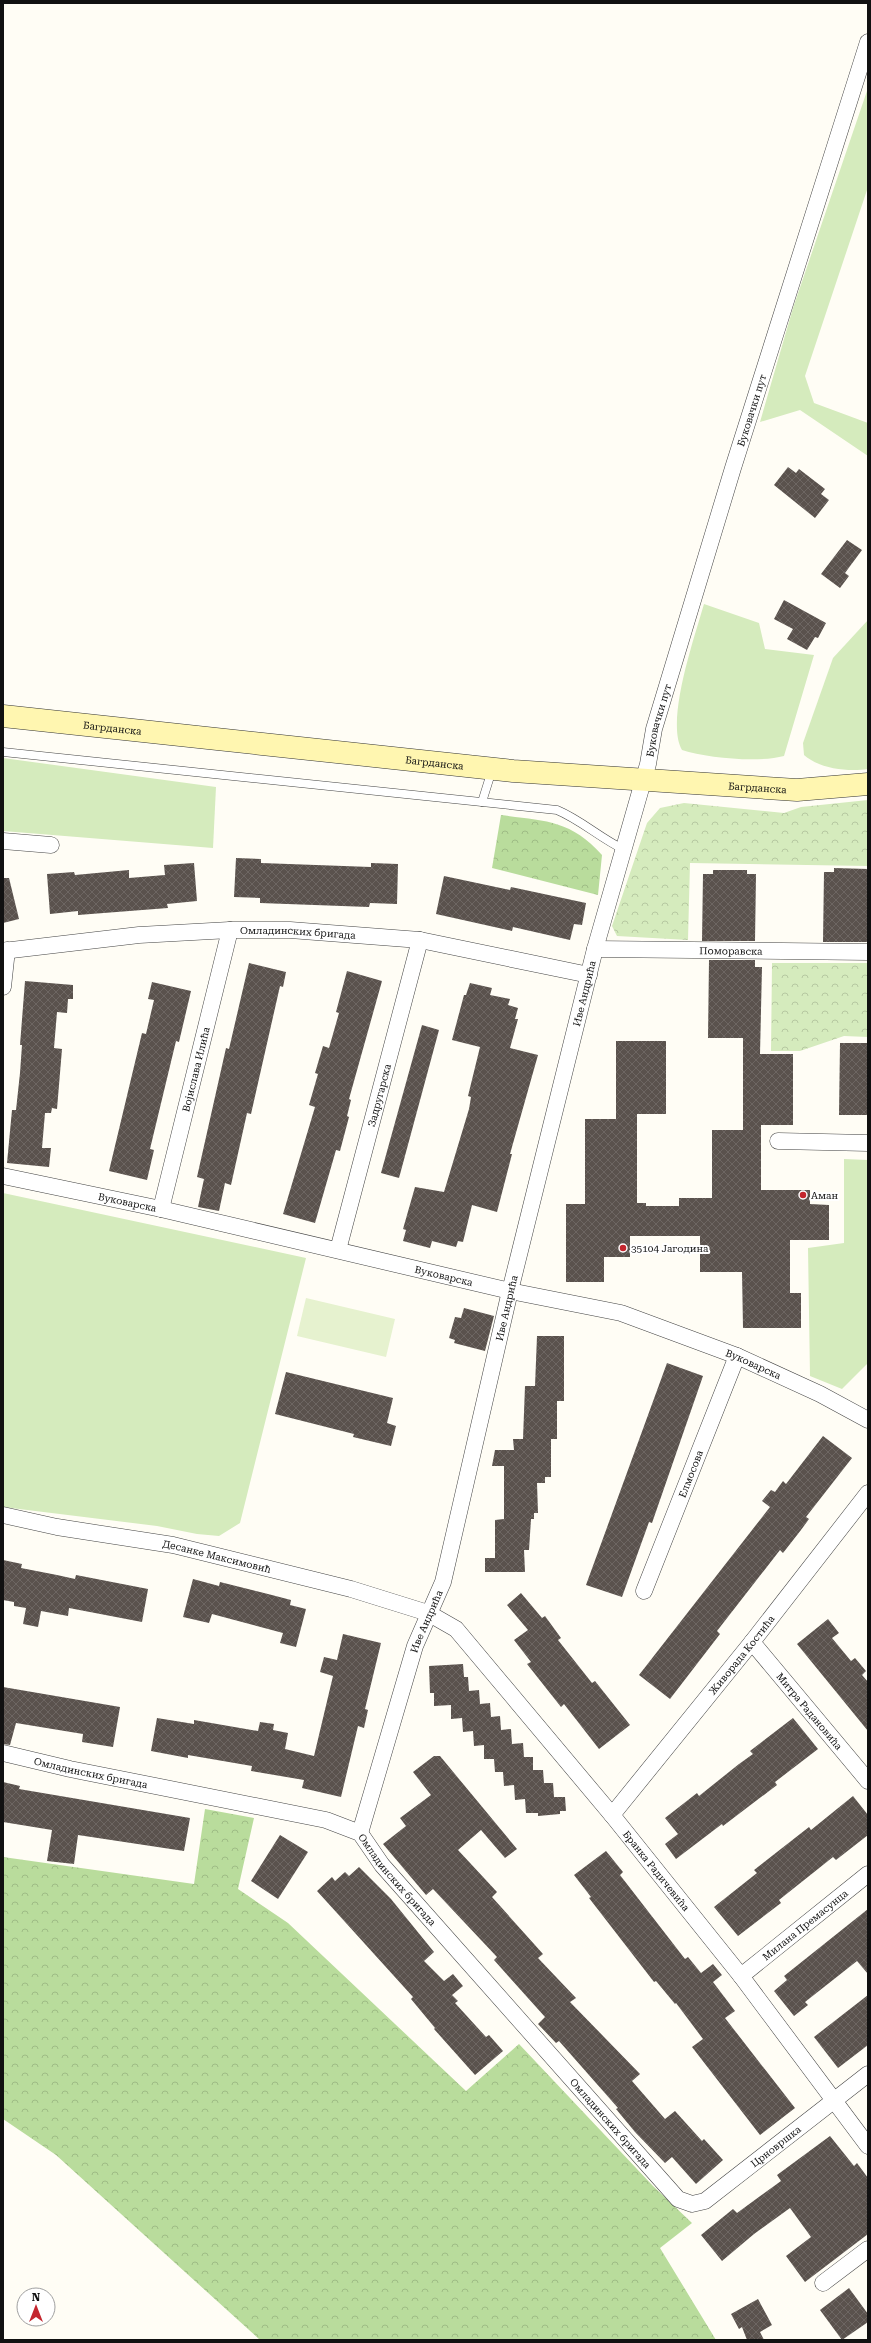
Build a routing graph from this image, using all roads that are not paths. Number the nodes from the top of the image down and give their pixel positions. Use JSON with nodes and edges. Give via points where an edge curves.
{"nodes":[{"id":1,"x":868,"y":42,"type":"edge"},
{"id":2,"x":3,"y":716,"type":"edge"},
{"id":3,"x":3,"y":752,"type":"edge"},
{"id":4,"x":493,"y":769,"type":"junction"},
{"id":5,"x":643,"y":780,"type":"junction"},
{"id":6,"x":868,"y":784,"type":"edge"},
{"id":7,"x":482,"y":802,"type":"junction"},
{"id":8,"x":3,"y":841,"type":"edge"},
{"id":9,"x":51,"y":844,"type":"dead end"},
{"id":10,"x":623,"y":849,"type":"junction"},
{"id":11,"x":230,"y":930,"type":"junction"},
{"id":12,"x":420,"y":940,"type":"junction"},
{"id":13,"x":595,"y":949,"type":"junction"},
{"id":14,"x":5,"y":951,"type":"edge"},
{"id":15,"x":868,"y":952,"type":"edge"},
{"id":16,"x":589,"y":975,"type":"junction"},
{"id":17,"x":3,"y":987,"type":"edge"},
{"id":18,"x":778,"y":1141,"type":"dead end"},
{"id":19,"x":868,"y":1143,"type":"edge"},
{"id":20,"x":3,"y":1176,"type":"edge"},
{"id":21,"x":161,"y":1209,"type":"junction"},
{"id":22,"x":338,"y":1250,"type":"junction"},
{"id":23,"x":510,"y":1291,"type":"junction"},
{"id":24,"x":737,"y":1356,"type":"junction"},
{"id":25,"x":868,"y":1420,"type":"edge"},
{"id":26,"x":868,"y":1493,"type":"edge"},
{"id":27,"x":3,"y":1515,"type":"edge"},
{"id":28,"x":644,"y":1591,"type":"dead end"},
{"id":29,"x":428,"y":1613,"type":"junction"},
{"id":30,"x":752,"y":1642,"type":"junction"},
{"id":31,"x":3,"y":1753,"type":"edge"},
{"id":32,"x":868,"y":1781,"type":"edge"},
{"id":33,"x":612,"y":1815,"type":"junction"},
{"id":34,"x":360,"y":1833,"type":"junction"},
{"id":35,"x":868,"y":1874,"type":"edge"},
{"id":36,"x":741,"y":1976,"type":"junction"},
{"id":37,"x":868,"y":2074,"type":"edge"},
{"id":38,"x":833,"y":2101,"type":"junction"},
{"id":39,"x":868,"y":2146,"type":"edge"},
{"id":40,"x":678,"y":2199,"type":"joint"},
{"id":41,"x":868,"y":2249,"type":"edge"},
{"id":42,"x":823,"y":2283,"type":"dead end"}],
"edges":[{"from":1,"to":5,"type":"street","name":"Буковачки пут","via":[[733,468],[654,729]]},
{"from":2,"to":4,"type":"main road","name":"Багрданска"},
{"from":3,"to":7,"type":"lane"},
{"from":4,"to":5,"type":"main road","name":"Багрданска"},
{"from":4,"to":7,"type":"lane"},
{"from":5,"to":6,"type":"main road","name":"Багрданска","via":[[797,790]]},
{"from":5,"to":10,"type":"street","name":"Иве Андрића"},
{"from":7,"to":10,"type":"lane","via":[[557,810],[575,818]]},
{"from":8,"to":9,"type":"street"},
{"from":10,"to":13,"type":"street","name":"Иве Андрића"},
{"from":11,"to":12,"type":"street","name":"Омладинских бригада","via":[[290,930]]},
{"from":11,"to":14,"type":"street","name":"Омладинских бригада","via":[[139,935]]},
{"from":11,"to":21,"type":"street","name":"Војислава Илића"},
{"from":12,"to":16,"type":"street","name":"Омладинских бригада"},
{"from":12,"to":22,"type":"street","name":"Задругарска"},
{"from":13,"to":15,"type":"street","name":"Поморавска"},
{"from":13,"to":16,"type":"street","name":"Иве Андрића"},
{"from":14,"to":17,"type":"street"},
{"from":16,"to":23,"type":"street","name":"Иве Андрића"},
{"from":18,"to":19,"type":"street"},
{"from":20,"to":21,"type":"street","name":"Вуковарска"},
{"from":21,"to":22,"type":"street","name":"Вуковарска"},
{"from":22,"to":23,"type":"street","name":"Вуковарска"},
{"from":23,"to":24,"type":"street","name":"Вуковарска","via":[[621,1313]]},
{"from":23,"to":29,"type":"street","name":"Иве Андрића","via":[[443,1582]]},
{"from":24,"to":25,"type":"street","name":"Вуковарска","via":[[820,1394]]},
{"from":24,"to":28,"type":"street","name":"Елмосова"},
{"from":26,"to":30,"type":"street","name":"Живорада Костића"},
{"from":27,"to":29,"type":"street","name":"Десанке Максимовић","via":[[173,1545],[351,1589]]},
{"from":29,"to":33,"type":"street","name":"Бранка Радичевића","via":[[456,1629]]},
{"from":29,"to":34,"type":"street","name":"Иве Андрића","via":[[415,1646]]},
{"from":30,"to":32,"type":"street","name":"Митра Радановића"},
{"from":30,"to":33,"type":"street","name":"Живорада Костића"},
{"from":31,"to":34,"type":"street","name":"Омладинских бригада","via":[[70,1769],[326,1820]]},
{"from":33,"to":36,"type":"street","name":"Бранка Радичевића"},
{"from":34,"to":40,"type":"street","name":"Омладинских бригада","via":[[382,1865]]},
{"from":35,"to":36,"type":"street","name":"Милана Премасунца"},
{"from":36,"to":38,"type":"street","name":"Бранка Радичевића"},
{"from":37,"to":38,"type":"street","name":"Црновршка"},
{"from":38,"to":39,"type":"street","name":"Бранка Радичевића"},
{"from":38,"to":40,"type":"street","name":"Црновршка","via":[[705,2201],[692,2204]]},
{"from":41,"to":42,"type":"street"}]}
